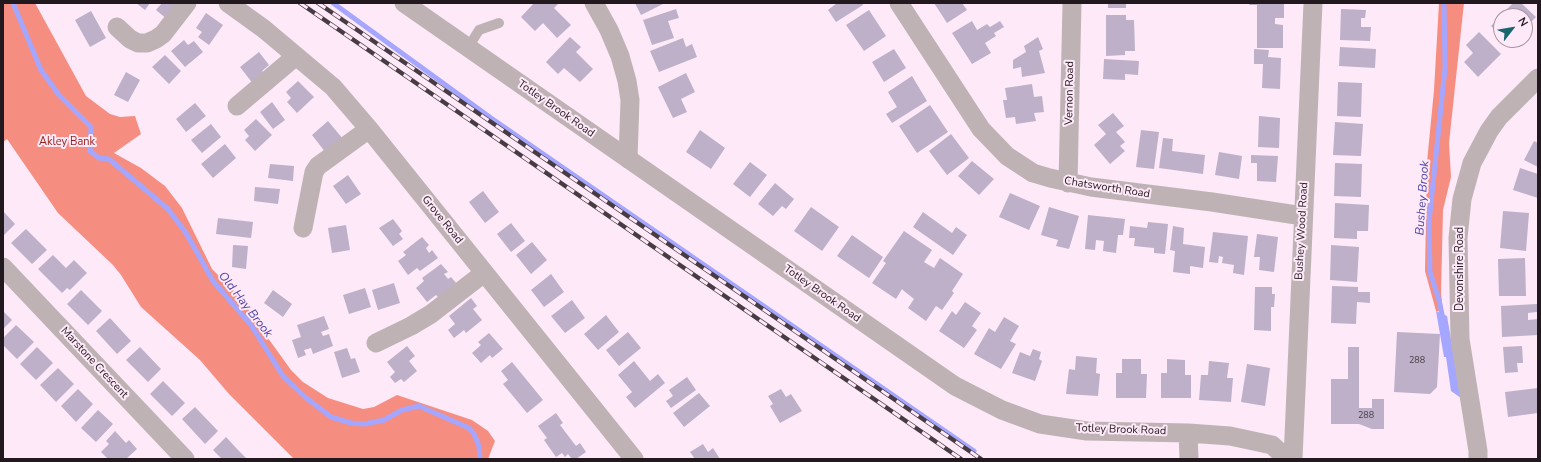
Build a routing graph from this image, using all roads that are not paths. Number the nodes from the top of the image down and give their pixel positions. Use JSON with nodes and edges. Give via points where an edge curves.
{"nodes":[{"id":1,"x":187,"y":3,"type":"edge"},
{"id":2,"x":228,"y":3,"type":"edge"},
{"id":3,"x":404,"y":3,"type":"edge"},
{"id":4,"x":594,"y":3,"type":"edge"},
{"id":5,"x":899,"y":3,"type":"edge"},
{"id":6,"x":1072,"y":3,"type":"edge"},
{"id":7,"x":1313,"y":3,"type":"edge"},
{"id":8,"x":499,"y":23,"type":"dead end"},
{"id":9,"x":117,"y":27,"type":"dead end"},
{"id":10,"x":468,"y":48,"type":"junction"},
{"id":11,"x":296,"y":56,"type":"junction"},
{"id":12,"x":1538,"y":78,"type":"edge"},
{"id":13,"x":237,"y":106,"type":"dead end"},
{"id":14,"x":369,"y":129,"type":"junction"},
{"id":15,"x":628,"y":159,"type":"junction"},
{"id":16,"x":1068,"y":183,"type":"junction"},
{"id":17,"x":1303,"y":216,"type":"junction"},
{"id":18,"x":303,"y":228,"type":"dead end"},
{"id":19,"x":3,"y":267,"type":"edge"},
{"id":20,"x":484,"y":273,"type":"junction"},
{"id":21,"x":376,"y":343,"type":"dead end"},
{"id":22,"x":1188,"y":433,"type":"junction"},
{"id":23,"x":184,"y":459,"type":"edge"},
{"id":24,"x":634,"y":459,"type":"edge"},
{"id":25,"x":1189,"y":459,"type":"edge"},
{"id":26,"x":1287,"y":459,"type":"edge"},
{"id":27,"x":1293,"y":459,"type":"edge"},
{"id":28,"x":1478,"y":459,"type":"edge"}],
"edges":[{"from":1,"to":9,"type":"street","via":[[163,34],[147,43],[138,43],[130,39]]},
{"from":2,"to":11,"type":"street","name":"Grove Road"},
{"from":3,"to":10,"type":"street","name":"Totley Brook Road"},
{"from":4,"to":15,"type":"street","via":[[620,56],[627,81],[630,100]]},
{"from":5,"to":16,"type":"street","name":"Chatsworth Road","via":[[971,114],[1007,156],[1033,173]]},
{"from":6,"to":16,"type":"street","name":"Vernon Road"},
{"from":7,"to":17,"type":"street","name":"Bushey Wood Road"},
{"from":8,"to":10,"type":"lane","via":[[479,30]]},
{"from":10,"to":15,"type":"street","name":"Totley Brook Road"},
{"from":11,"to":13,"type":"street"},
{"from":11,"to":14,"type":"street","name":"Grove Road","via":[[333,87]]},
{"from":12,"to":28,"type":"street","name":"Devonshire Road","via":[[1489,131],[1472,164],[1462,199],[1458,238],[1460,339]]},
{"from":14,"to":18,"type":"street","via":[[318,166],[314,172]]},
{"from":14,"to":20,"type":"street","name":"Grove Road"},
{"from":15,"to":22,"type":"street","name":"Totley Brook Road","via":[[955,386],[1002,410],[1040,424],[1086,431]]},
{"from":16,"to":17,"type":"street","name":"Chatsworth Road"},
{"from":17,"to":27,"type":"street","name":"Bushey Wood Road"},
{"from":19,"to":23,"type":"street","name":"Marstone Crescent"},
{"from":20,"to":21,"type":"street","via":[[431,314]]},
{"from":20,"to":24,"type":"street","name":"Grove Road"},
{"from":22,"to":25,"type":"street"},
{"from":22,"to":26,"type":"street","name":"Totley Brook Road","via":[[1230,436],[1272,445]]}]}
